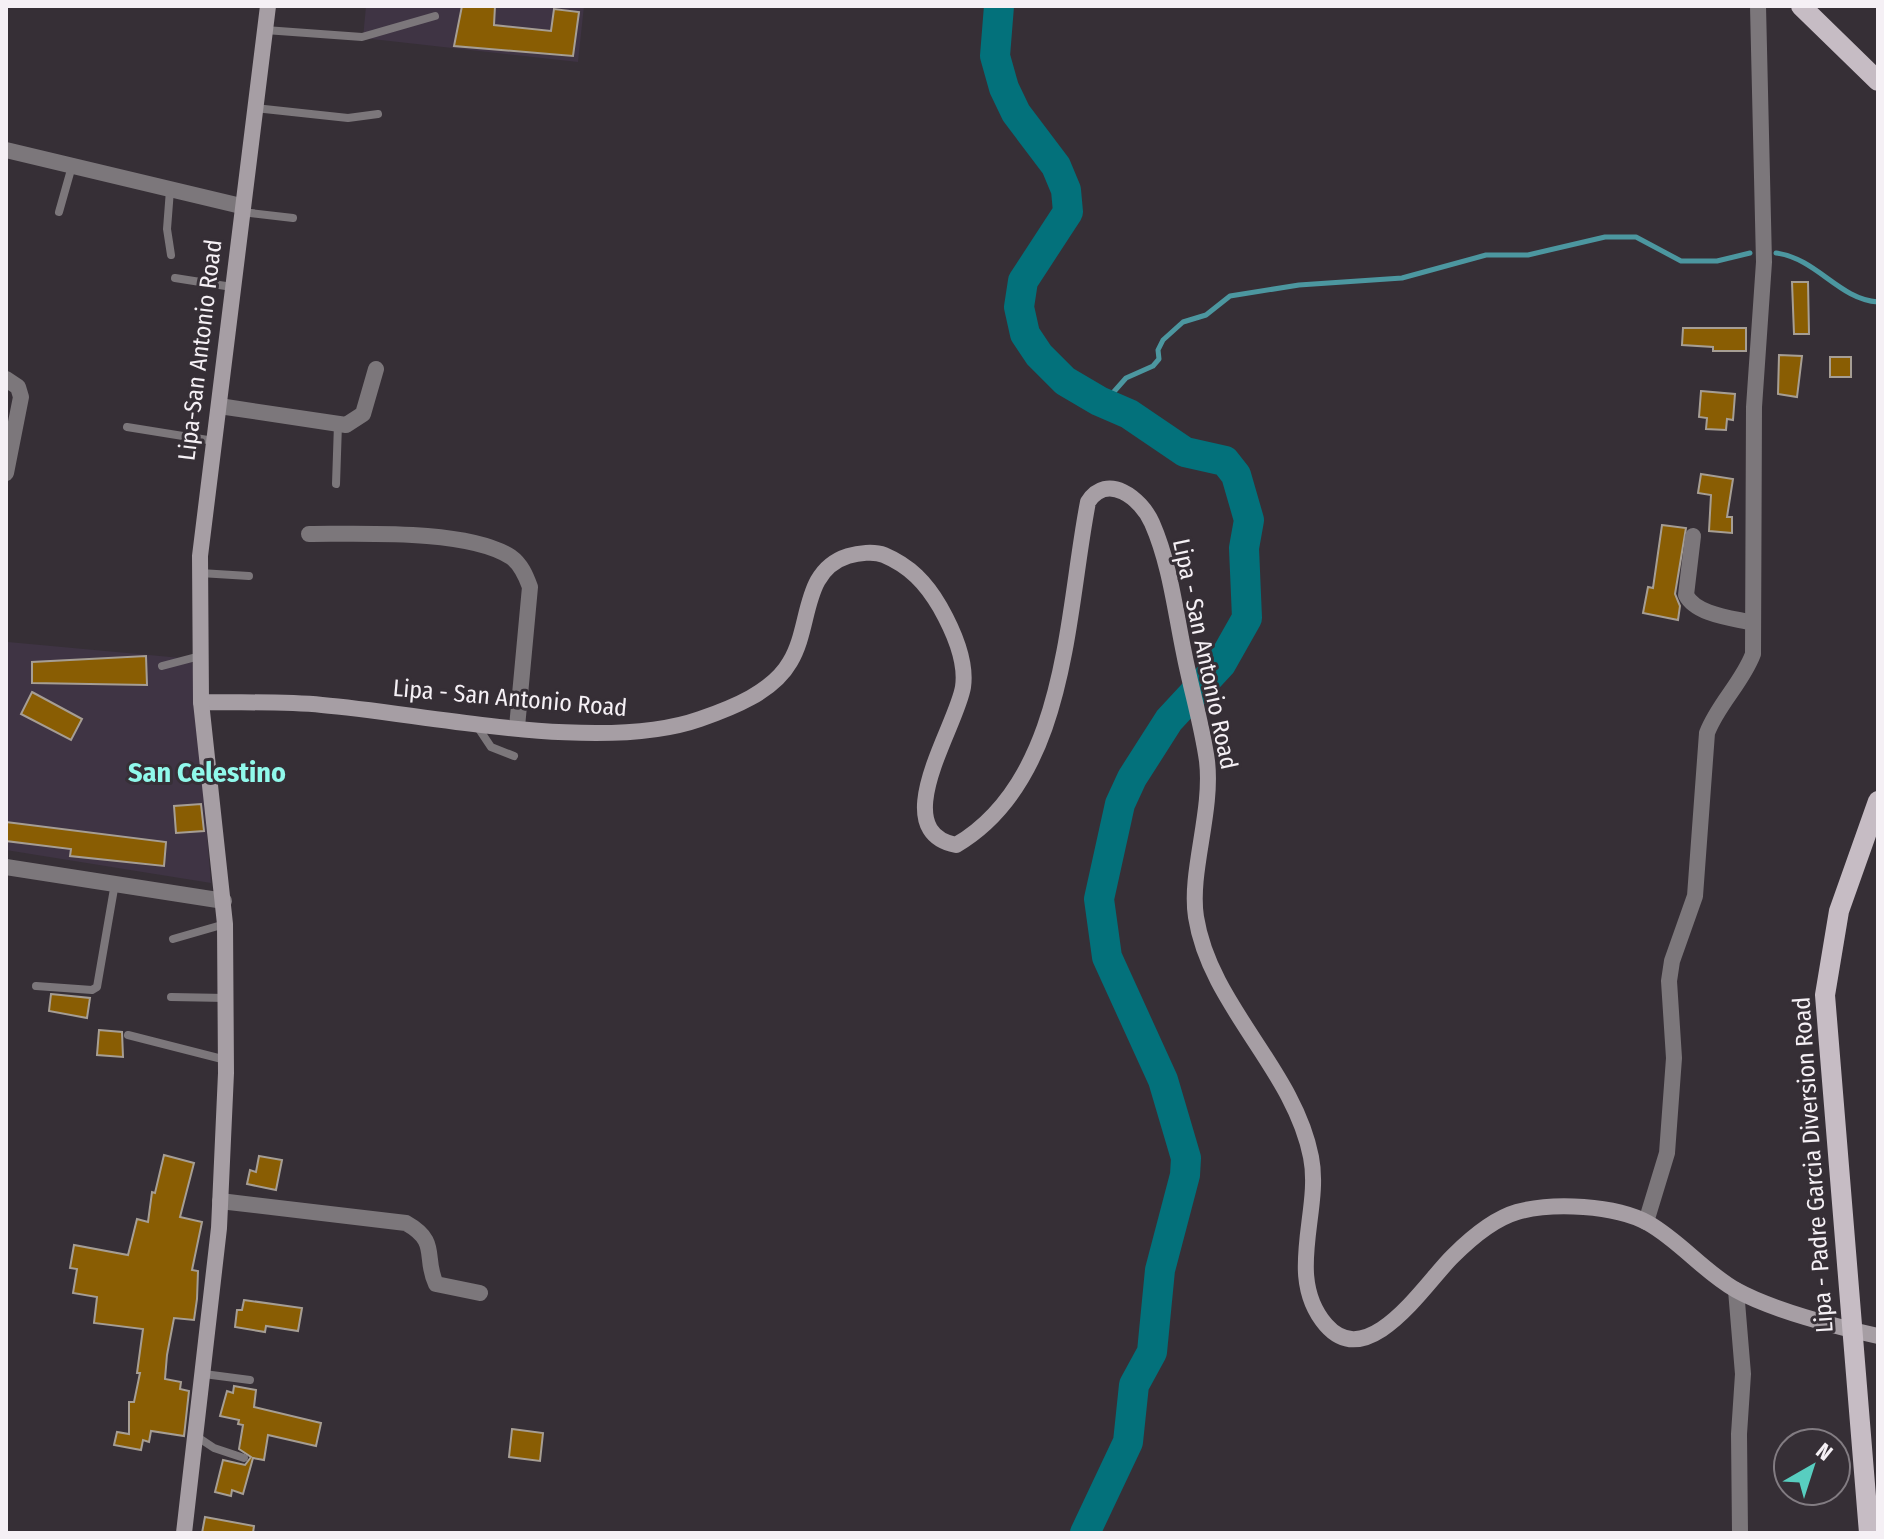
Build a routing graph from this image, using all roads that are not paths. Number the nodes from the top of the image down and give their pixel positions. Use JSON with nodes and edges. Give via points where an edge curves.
{"nodes":[{"id":1,"x":268,"y":6,"type":"edge"},
{"id":2,"x":1758,"y":6,"type":"edge"},
{"id":3,"x":1801,"y":6,"type":"edge"},
{"id":4,"x":435,"y":16,"type":"dead end"},
{"id":5,"x":265,"y":30,"type":"junction"},
{"id":6,"x":1878,"y":81,"type":"edge"},
{"id":7,"x":254,"y":108,"type":"junction"},
{"id":8,"x":378,"y":114,"type":"dead end"},
{"id":9,"x":6,"y":150,"type":"edge"},
{"id":10,"x":72,"y":166,"type":"junction"},
{"id":11,"x":170,"y":189,"type":"junction"},
{"id":12,"x":241,"y":208,"type":"junction"},
{"id":13,"x":59,"y":212,"type":"dead end"},
{"id":14,"x":293,"y":218,"type":"dead end"},
{"id":15,"x":171,"y":255,"type":"dead end"},
{"id":16,"x":175,"y":278,"type":"dead end"},
{"id":17,"x":232,"y":287,"type":"junction"},
{"id":18,"x":376,"y":369,"type":"dead end"},
{"id":19,"x":6,"y":379,"type":"edge"},
{"id":20,"x":219,"y":406,"type":"junction"},
{"id":21,"x":11,"y":419,"type":"edge"},
{"id":22,"x":338,"y":424,"type":"junction"},
{"id":23,"x":127,"y":427,"type":"dead end"},
{"id":24,"x":214,"y":441,"type":"junction"},
{"id":25,"x":6,"y":473,"type":"edge"},
{"id":26,"x":336,"y":484,"type":"dead end"},
{"id":27,"x":309,"y":534,"type":"dead end"},
{"id":28,"x":1693,"y":536,"type":"dead end"},
{"id":29,"x":199,"y":573,"type":"junction"},
{"id":30,"x":249,"y":576,"type":"dead end"},
{"id":31,"x":1753,"y":623,"type":"junction"},
{"id":32,"x":200,"y":656,"type":"junction"},
{"id":33,"x":162,"y":666,"type":"dead end"},
{"id":34,"x":201,"y":702,"type":"junction"},
{"id":35,"x":474,"y":722,"type":"junction"},
{"id":36,"x":517,"y":727,"type":"junction"},
{"id":37,"x":514,"y":756,"type":"dead end"},
{"id":38,"x":1878,"y":801,"type":"edge"},
{"id":39,"x":6,"y":867,"type":"edge"},
{"id":40,"x":115,"y":882,"type":"junction"},
{"id":41,"x":224,"y":901,"type":"junction"},
{"id":42,"x":225,"y":924,"type":"junction"},
{"id":43,"x":173,"y":939,"type":"dead end"},
{"id":44,"x":36,"y":986,"type":"dead end"},
{"id":45,"x":171,"y":997,"type":"dead end"},
{"id":46,"x":227,"y":998,"type":"junction"},
{"id":47,"x":128,"y":1035,"type":"dead end"},
{"id":48,"x":226,"y":1060,"type":"junction"},
{"id":49,"x":220,"y":1201,"type":"junction"},
{"id":50,"x":1646,"y":1222,"type":"junction"},
{"id":51,"x":1736,"y":1290,"type":"junction"},
{"id":52,"x":480,"y":1293,"type":"dead end"},
{"id":53,"x":1850,"y":1330,"type":"junction"},
{"id":54,"x":1878,"y":1336,"type":"edge"},
{"id":55,"x":204,"y":1374,"type":"junction"},
{"id":56,"x":250,"y":1380,"type":"dead end"},
{"id":57,"x":196,"y":1436,"type":"junction"},
{"id":58,"x":244,"y":1458,"type":"dead end"},
{"id":59,"x":184,"y":1533,"type":"edge"},
{"id":60,"x":1740,"y":1533,"type":"edge"},
{"id":61,"x":1869,"y":1533,"type":"edge"}],
"edges":[{"from":1,"to":5,"type":"street","name":"Lipa-San Antonio Road"},
{"from":2,"to":31,"type":"street","via":[[1764,262],[1754,407]]},
{"from":3,"to":6,"type":"main road"},
{"from":4,"to":5,"type":"lane","via":[[362,37]]},
{"from":5,"to":7,"type":"street","name":"Lipa-San Antonio Road"},
{"from":7,"to":8,"type":"lane","via":[[348,118]]},
{"from":7,"to":12,"type":"street","name":"Lipa-San Antonio Road"},
{"from":9,"to":10,"type":"street"},
{"from":10,"to":11,"type":"street"},
{"from":10,"to":13,"type":"lane"},
{"from":11,"to":12,"type":"street"},
{"from":11,"to":15,"type":"lane"},
{"from":12,"to":14,"type":"lane"},
{"from":12,"to":17,"type":"street","name":"Lipa-San Antonio Road"},
{"from":16,"to":17,"type":"lane"},
{"from":17,"to":20,"type":"street","name":"Lipa-San Antonio Road"},
{"from":18,"to":22,"type":"street","via":[[363,414]]},
{"from":19,"to":21,"type":"street","via":[[18,387],[21,397]]},
{"from":20,"to":22,"type":"street"},
{"from":20,"to":24,"type":"street","name":"Lipa-San Antonio Road"},
{"from":21,"to":25,"type":"street"},
{"from":22,"to":26,"type":"lane"},
{"from":23,"to":24,"type":"lane"},
{"from":24,"to":29,"type":"street","name":"Lipa-San Antonio Road"},
{"from":27,"to":36,"type":"street","via":[[441,538],[493,548],[514,558],[530,587]]},
{"from":28,"to":31,"type":"street","via":[[1689,602]]},
{"from":29,"to":30,"type":"lane"},
{"from":29,"to":32,"type":"street","name":"Lipa-San Antonio Road"},
{"from":31,"to":50,"type":"street","via":[[1748,667],[1715,712],[1707,733],[1695,896],[1669,981],[1674,1058],[1667,1153]]},
{"from":32,"to":33,"type":"lane"},
{"from":32,"to":34,"type":"street","name":"Lipa-San Antonio Road"},
{"from":34,"to":35,"type":"street","name":"Lipa - San Antonio Road","via":[[319,704]]},
{"from":34,"to":41,"type":"street","name":"Lipa-San Antonio Road"},
{"from":35,"to":36,"type":"street","name":"Lipa - San Antonio Road"},
{"from":35,"to":37,"type":"lane","via":[[491,747]]},
{"from":36,"to":50,"type":"street","name":"Lipa - San Antonio Road","via":[[649,732],[700,719],[753,696],[790,662],[822,571],[834,560],[880,553],[910,569],[929,589],[964,665],[954,720],[925,785],[924,811],[932,832],[956,845],[972,835],[1019,780],[1044,728],[1061,668],[1088,502],[1094,492],[1108,487],[1125,492],[1151,520],[1164,561],[1207,762],[1208,807],[1195,915],[1226,992],[1300,1119],[1315,1188],[1306,1276],[1327,1327],[1359,1339],[1377,1333],[1478,1232],[1513,1213],[1549,1205],[1590,1208]]},
{"from":38,"to":53,"type":"main road","name":"Lipa - Padre Garcia Diversion Road","via":[[1839,911],[1825,995]]},
{"from":39,"to":40,"type":"street"},
{"from":40,"to":41,"type":"street"},
{"from":40,"to":44,"type":"lane","via":[[97,987]]},
{"from":41,"to":42,"type":"street","name":"Lipa-San Antonio Road"},
{"from":42,"to":43,"type":"lane"},
{"from":42,"to":46,"type":"street","name":"Lipa-San Antonio Road"},
{"from":45,"to":46,"type":"lane"},
{"from":46,"to":48,"type":"street","name":"Lipa-San Antonio Road"},
{"from":47,"to":48,"type":"lane"},
{"from":48,"to":49,"type":"street","name":"Lipa-San Antonio Road"},
{"from":49,"to":52,"type":"street","via":[[406,1223],[429,1243],[436,1284]]},
{"from":49,"to":55,"type":"street","name":"Lipa-San Antonio Road"},
{"from":50,"to":51,"type":"street","name":"Lipa - San Antonio Road"},
{"from":51,"to":53,"type":"street","name":"Lipa - San Antonio Road"},
{"from":51,"to":60,"type":"street","via":[[1743,1374]]},
{"from":53,"to":54,"type":"street","name":"Lipa - San Antonio Road"},
{"from":53,"to":61,"type":"main road","name":"Lipa - Padre Garcia Diversion Road"},
{"from":55,"to":56,"type":"lane"},
{"from":55,"to":57,"type":"street","name":"Lipa-San Antonio Road"},
{"from":57,"to":58,"type":"lane"},
{"from":57,"to":59,"type":"street","name":"Lipa-San Antonio Road"}]}
